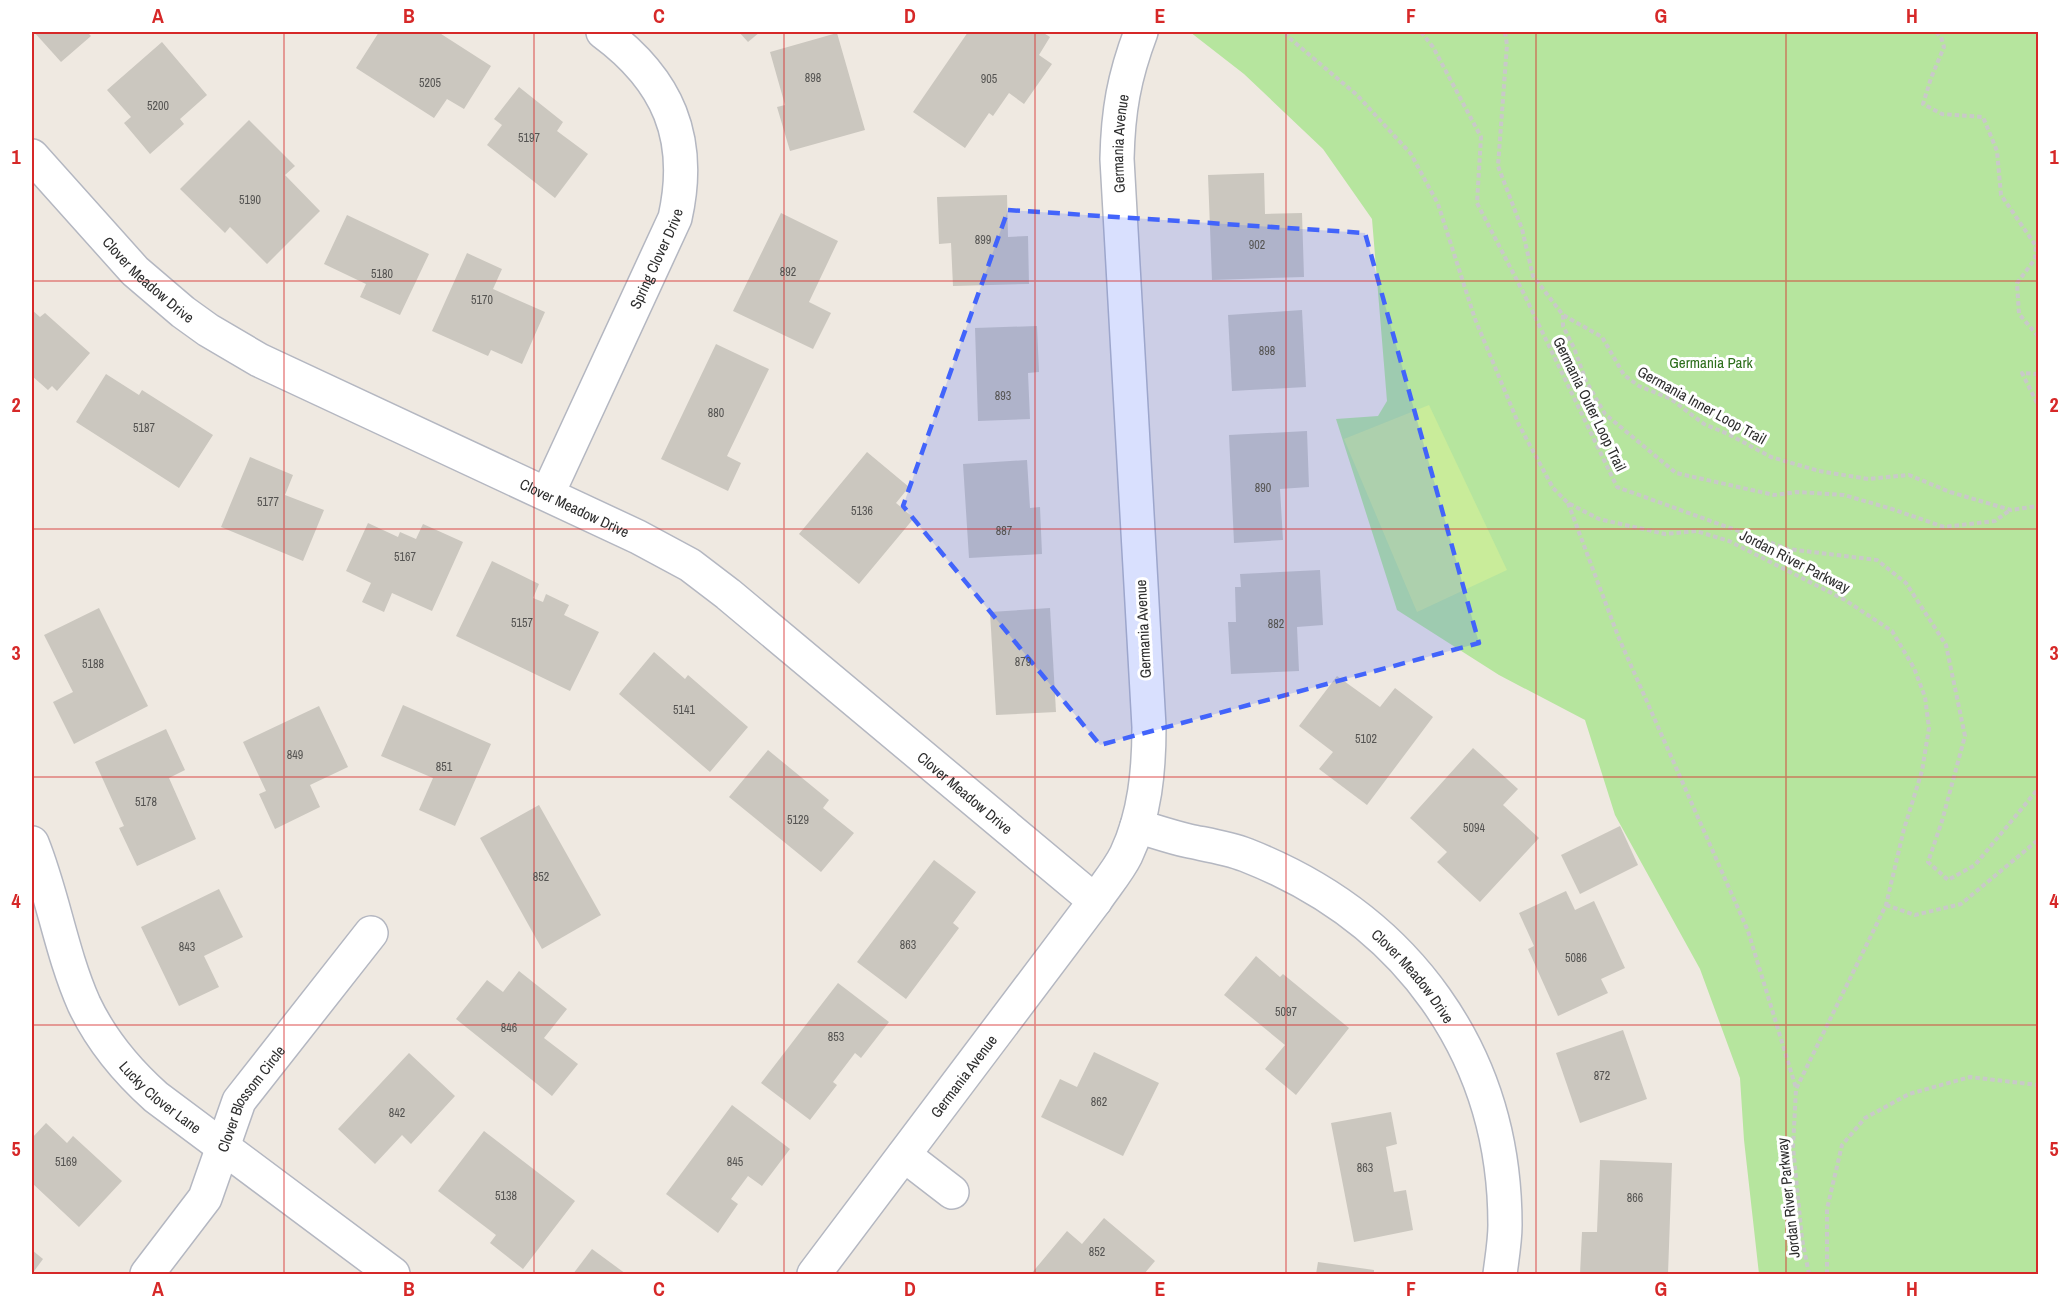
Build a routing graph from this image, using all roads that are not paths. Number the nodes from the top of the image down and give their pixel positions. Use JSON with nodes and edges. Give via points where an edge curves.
{"nodes":[{"id":1,"x":603,"y":32,"type":"edge"},
{"id":2,"x":1141,"y":32,"type":"edge"},
{"id":3,"x":32,"y":156,"type":"edge"},
{"id":4,"x":548,"y":493,"type":"junction"},
{"id":5,"x":1137,"y":826,"type":"junction"},
{"id":6,"x":32,"y":843,"type":"edge"},
{"id":7,"x":1095,"y":902,"type":"junction"},
{"id":8,"x":371,"y":933,"type":"dead end"},
{"id":9,"x":223,"y":1147,"type":"junction"},
{"id":10,"x":904,"y":1155,"type":"junction"},
{"id":11,"x":952,"y":1192,"type":"dead end"},
{"id":12,"x":147,"y":1275,"type":"edge"},
{"id":13,"x":393,"y":1275,"type":"edge"},
{"id":14,"x":814,"y":1275,"type":"edge"},
{"id":15,"x":1500,"y":1275,"type":"edge"}],
"edges":[{"from":1,"to":4,"type":"street","name":"Spring Clover Drive","via":[[646,70],[664,99],[680,153],[680,196],[675,218]]},
{"from":2,"to":5,"type":"street","name":"Germania Avenue","via":[[1122,96],[1117,159],[1149,727],[1149,760]]},
{"from":3,"to":4,"type":"street","name":"Clover Meadow Drive","via":[[135,271],[208,330],[259,360]]},
{"from":4,"to":7,"type":"street","name":"Clover Meadow Drive","via":[[690,565]]},
{"from":5,"to":7,"type":"street","name":"Germania Avenue","via":[[1126,855]]},
{"from":5,"to":15,"type":"street","name":"Clover Meadow Drive","via":[[1245,855],[1301,881],[1380,935],[1421,979],[1456,1030],[1481,1084],[1491,1117],[1504,1189]]},
{"from":6,"to":9,"type":"street","name":"Lucky Clover Lane","via":[[76,983],[96,1026],[140,1083]]},
{"from":7,"to":10,"type":"street","name":"Germania Avenue"},
{"from":8,"to":9,"type":"street","name":"Clover Blossom Circle","via":[[239,1101]]},
{"from":9,"to":12,"type":"street","name":"Clover Blossom Circle","via":[[205,1198]]},
{"from":9,"to":13,"type":"street","name":"Lucky Clover Lane"},
{"from":10,"to":11,"type":"street"},
{"from":10,"to":14,"type":"street","name":"Germania Avenue"}]}
